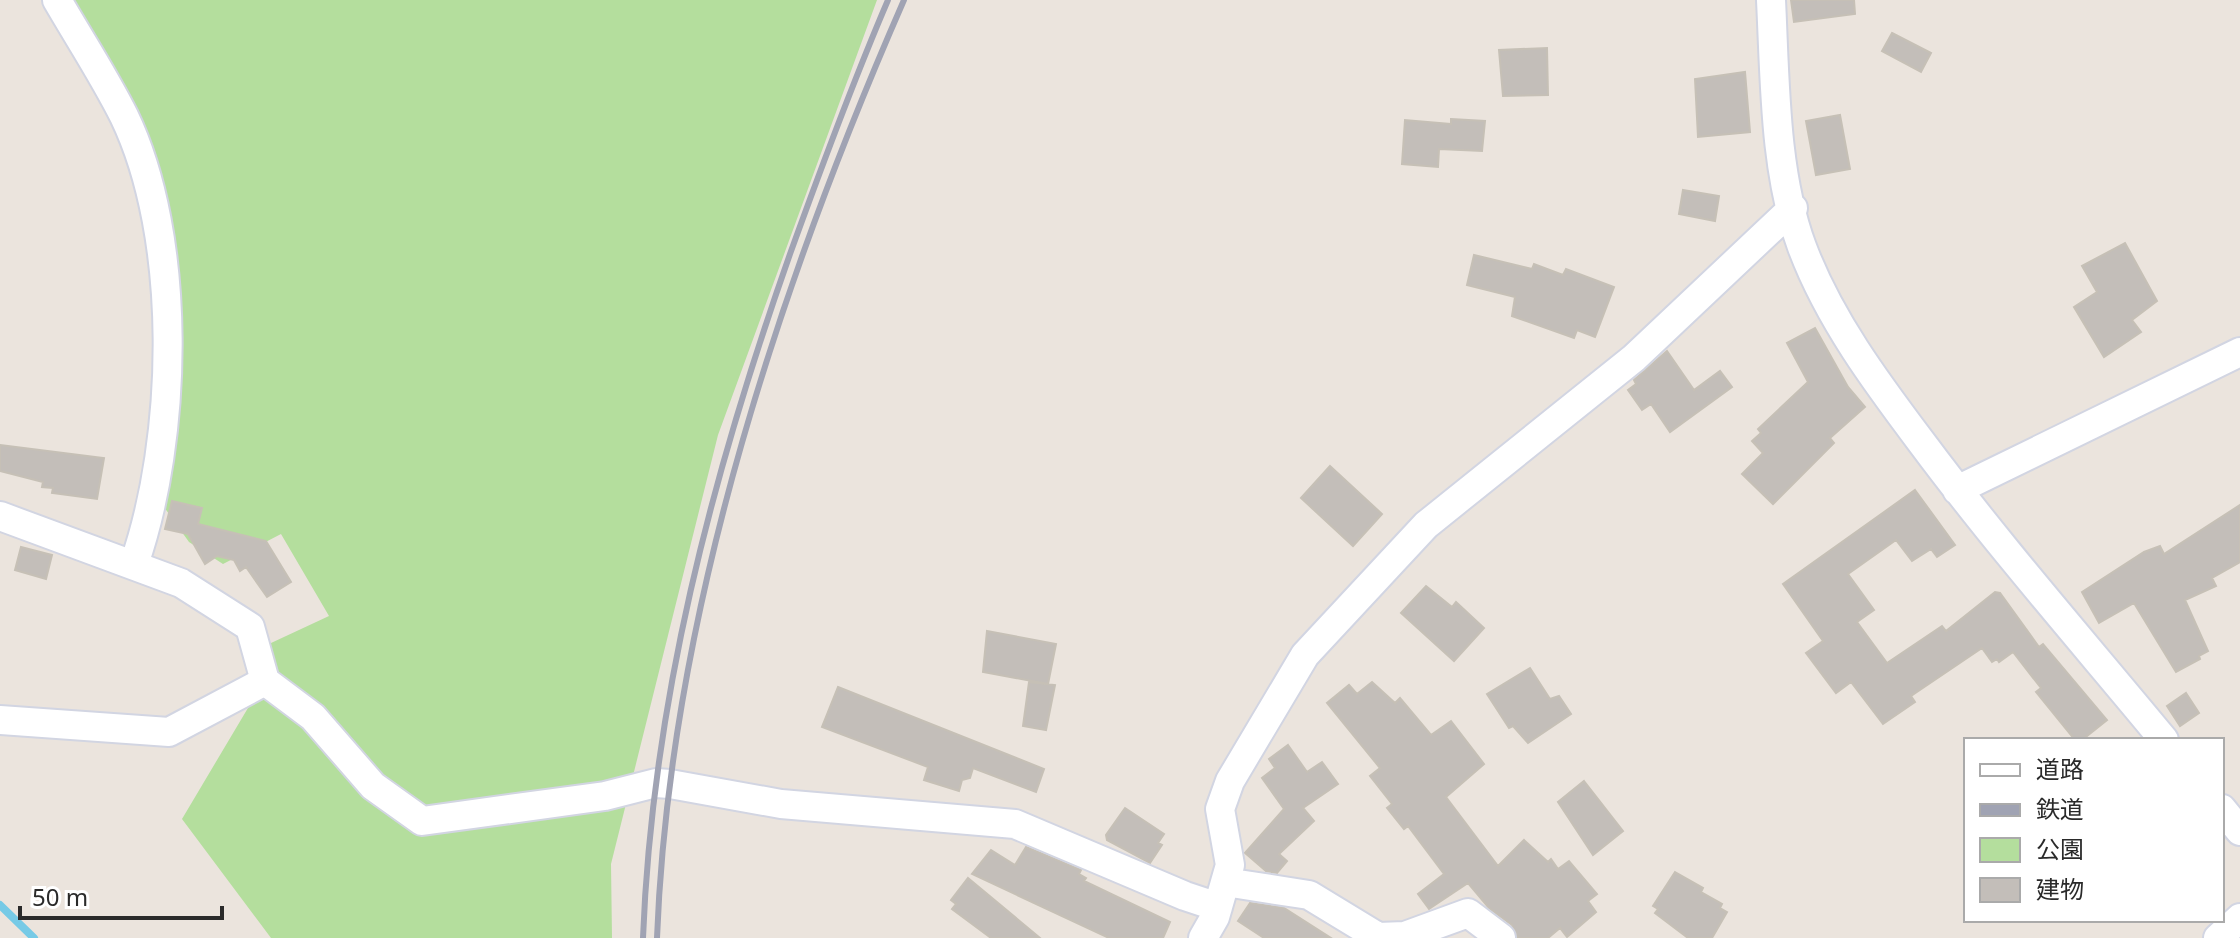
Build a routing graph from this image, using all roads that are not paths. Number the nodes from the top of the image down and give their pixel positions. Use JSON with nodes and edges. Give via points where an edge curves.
{"nodes":[{"id":1,"x":57,"y":0,"type":"edge"},
{"id":2,"x":1771,"y":0,"type":"edge"},
{"id":3,"x":1793,"y":208,"type":"junction"},
{"id":4,"x":2240,"y":352,"type":"edge"},
{"id":5,"x":1957,"y":490,"type":"junction"},
{"id":6,"x":0,"y":516,"type":"edge"},
{"id":7,"x":134,"y":564,"type":"junction"},
{"id":8,"x":265,"y":681,"type":"junction"},
{"id":9,"x":0,"y":720,"type":"edge"},
{"id":10,"x":2162,"y":738,"type":"edge"},
{"id":11,"x":2224,"y":812,"type":"edge"},
{"id":12,"x":2240,"y":831,"type":"edge"},
{"id":13,"x":1222,"y":894,"type":"junction"},
{"id":14,"x":2240,"y":918,"type":"edge"},
{"id":15,"x":1203,"y":938,"type":"edge"},
{"id":16,"x":1501,"y":938,"type":"edge"},
{"id":17,"x":2218,"y":938,"type":"edge"}],
"edges":[{"from":1,"to":7,"type":"street","via":[[125,118],[160,225],[167,370],[162,454]]},
{"from":2,"to":3,"type":"street","via":[[1779,143]]},
{"from":3,"to":5,"type":"street","via":[[1801,245],[1831,308],[1870,374]]},
{"from":3,"to":13,"type":"street","via":[[1634,358],[1426,525],[1305,655],[1230,781],[1220,809],[1230,865]]},
{"from":4,"to":5,"type":"street"},
{"from":5,"to":10,"type":"street"},
{"from":6,"to":7,"type":"street"},
{"from":7,"to":8,"type":"street","via":[[181,583],[250,627]]},
{"from":8,"to":9,"type":"street","via":[[169,732]]},
{"from":8,"to":13,"type":"street","via":[[306,710],[373,786],[422,821],[670,784],[781,804],[1015,824],[1185,896]]},
{"from":11,"to":12,"type":"street"},
{"from":13,"to":15,"type":"street"},
{"from":13,"to":16,"type":"street","via":[[1309,895],[1378,937],[1405,936],[1468,913]]},
{"from":14,"to":17,"type":"street"}]}
